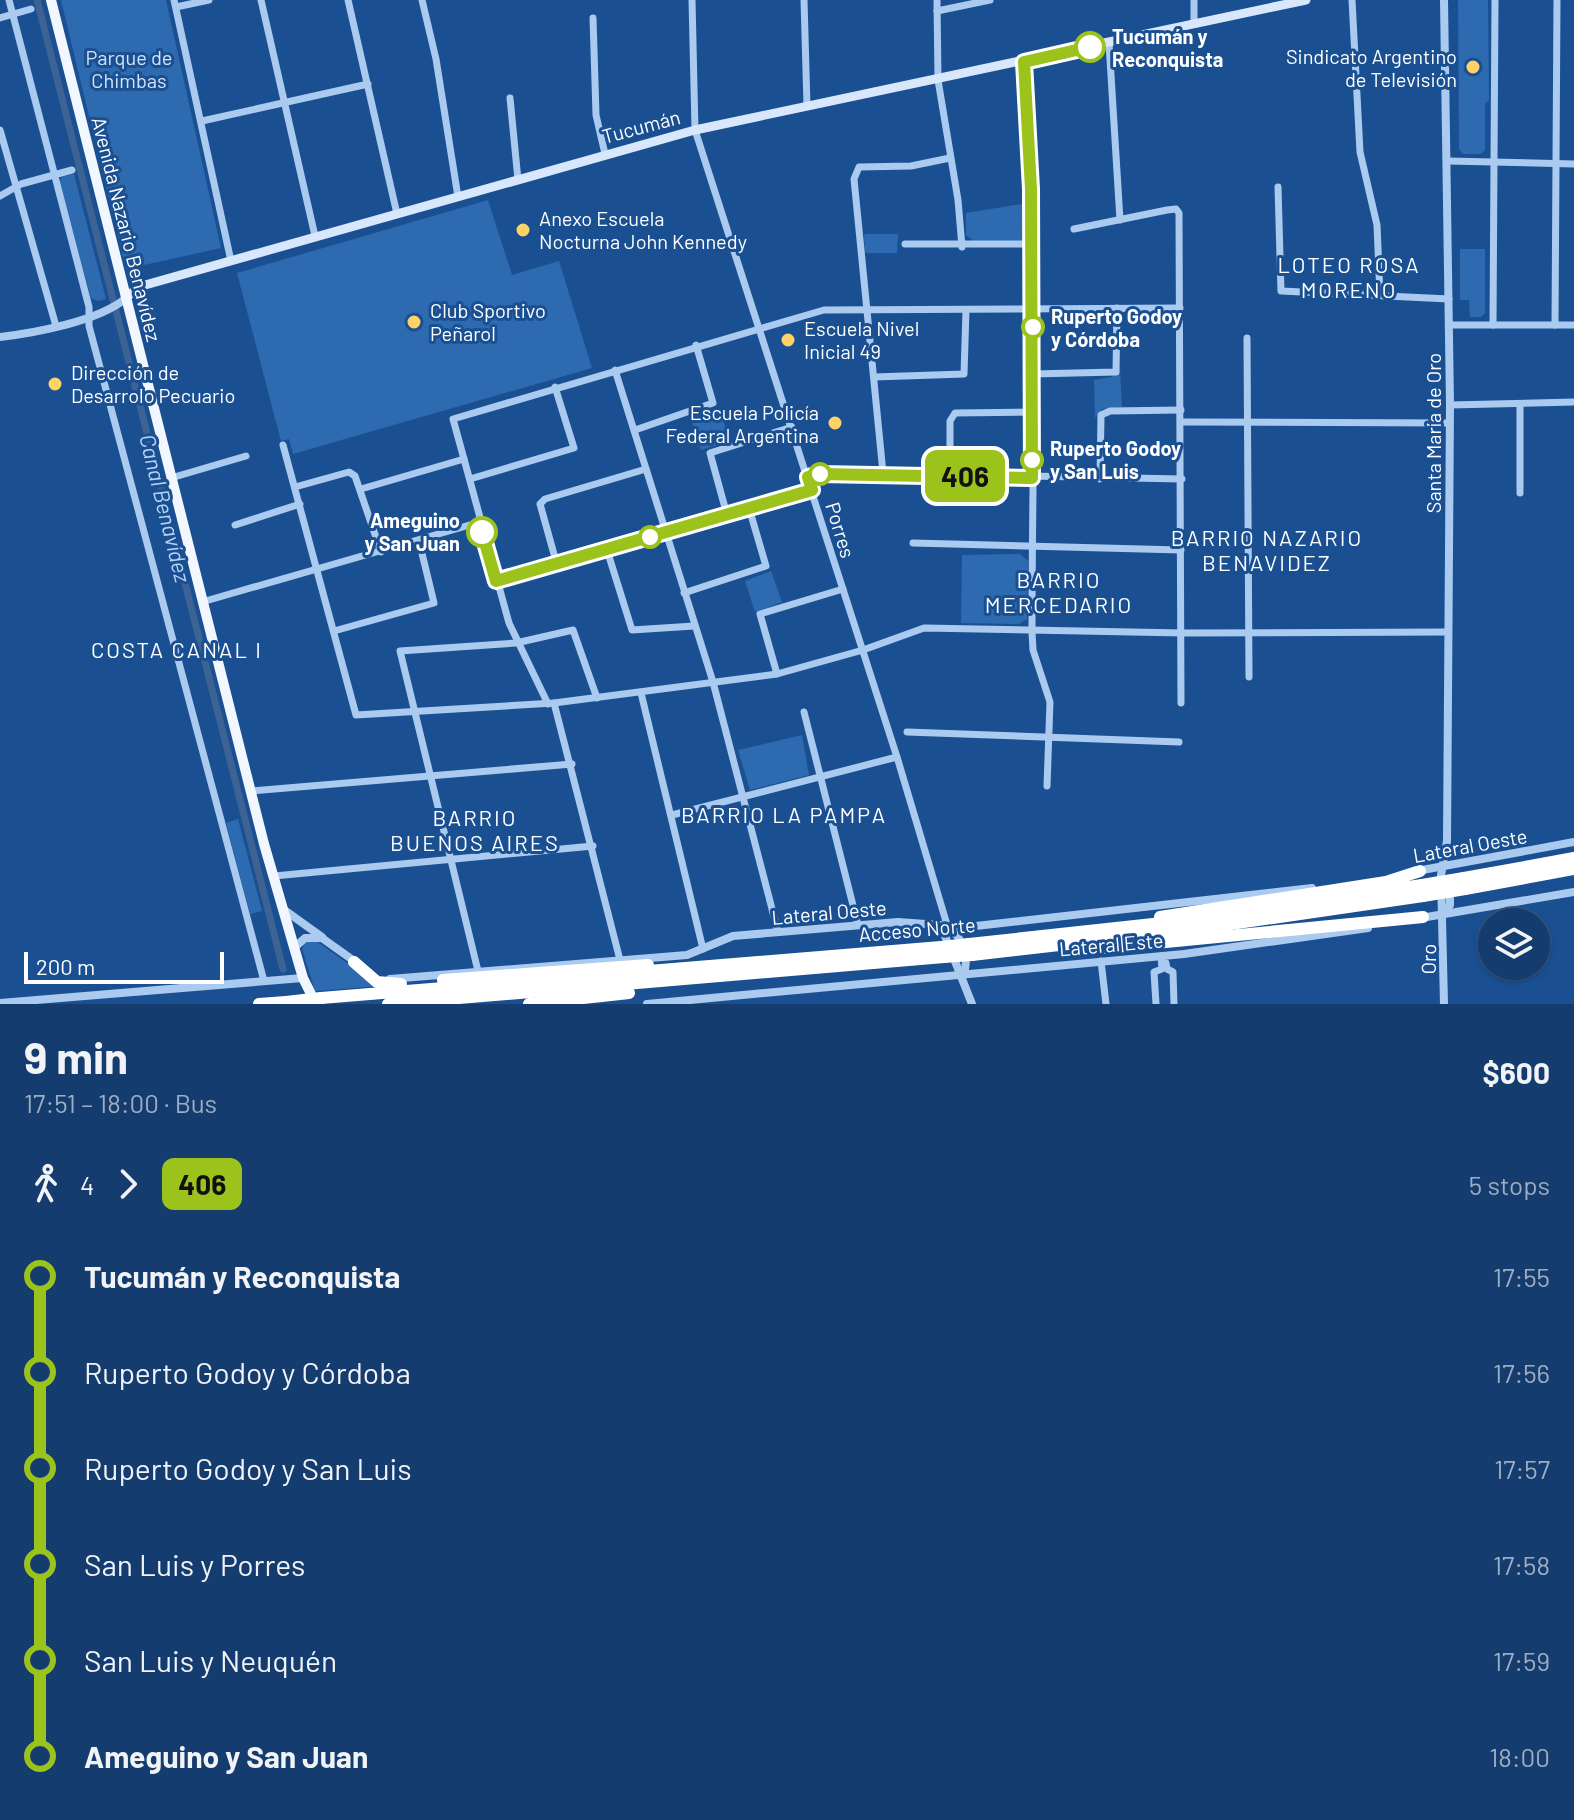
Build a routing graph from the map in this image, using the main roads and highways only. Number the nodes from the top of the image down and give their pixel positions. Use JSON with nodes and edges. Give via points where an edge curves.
{"nodes":[{"id":1,"x":51,"y":0,"type":"edge"},
{"id":2,"x":1306,"y":0,"type":"edge"},
{"id":3,"x":118,"y":303,"type":"junction"},
{"id":4,"x":1574,"y":858,"type":"edge"},
{"id":5,"x":1574,"y":869,"type":"edge"},
{"id":6,"x":1420,"y":871,"type":"road end"},
{"id":7,"x":1465,"y":883,"type":"junction"},
{"id":8,"x":1422,"y":890,"type":"junction"},
{"id":9,"x":1423,"y":917,"type":"road end"},
{"id":10,"x":1060,"y":935,"type":"junction"},
{"id":11,"x":971,"y":950,"type":"junction"},
{"id":12,"x":1025,"y":950,"type":"junction"},
{"id":13,"x":943,"y":952,"type":"junction"},
{"id":14,"x":354,"y":962,"type":"road end"},
{"id":15,"x":727,"y":966,"type":"junction"},
{"id":16,"x":303,"y":978,"type":"junction"},
{"id":17,"x":689,"y":981,"type":"junction"},
{"id":18,"x":319,"y":1001,"type":"edge"},
{"id":19,"x":259,"y":1004,"type":"edge"},
{"id":20,"x":306,"y":1004,"type":"edge"},
{"id":21,"x":388,"y":1004,"type":"edge"},
{"id":22,"x":529,"y":1004,"type":"edge"}],
"edges":[{"from":1,"to":3,"type":"main road","name":"Avenida Nazario Benavídez"},
{"from":2,"to":3,"type":"main road","name":"Tucumán","via":[[695,130],[138,287]]},
{"from":3,"to":16,"type":"main road","name":"Avenida Nazario Benavídez","via":[[171,478]]},
{"from":4,"to":7,"type":"highway","name":"Acceso Norte"},
{"from":5,"to":7,"type":"highway","name":"Acceso Norte"},
{"from":6,"to":10,"type":"highway","via":[[1386,882]]},
{"from":7,"to":8,"type":"highway","name":"Acceso Norte","bridge":true},
{"from":8,"to":10,"type":"highway","name":"Acceso Norte"},
{"from":8,"to":12,"type":"highway","name":"Acceso Norte","via":[[1190,930]]},
{"from":9,"to":12,"type":"highway","via":[[1159,945]]},
{"from":10,"to":11,"type":"highway","name":"Acceso Norte"},
{"from":11,"to":12,"type":"highway","name":"Acceso Norte"},
{"from":11,"to":13,"type":"highway","name":"Acceso Norte","bridge":true},
{"from":13,"to":15,"type":"highway","name":"Acceso Norte"},
{"from":13,"to":17,"type":"highway","name":"Acceso Norte"},
{"from":14,"to":15,"type":"highway","via":[[387,985],[619,966]]},
{"from":15,"to":18,"type":"highway","name":"Acceso Norte"},
{"from":16,"to":18,"type":"main road","name":"Avenida Nazario Benavídez"},
{"from":16,"to":20,"type":"main road","name":"Avenida Nazario Benavídez"},
{"from":17,"to":21,"type":"highway","name":"Acceso Norte"},
{"from":17,"to":22,"type":"highway"},
{"from":18,"to":19,"type":"highway","name":"Acceso Norte","bridge":true}]}
